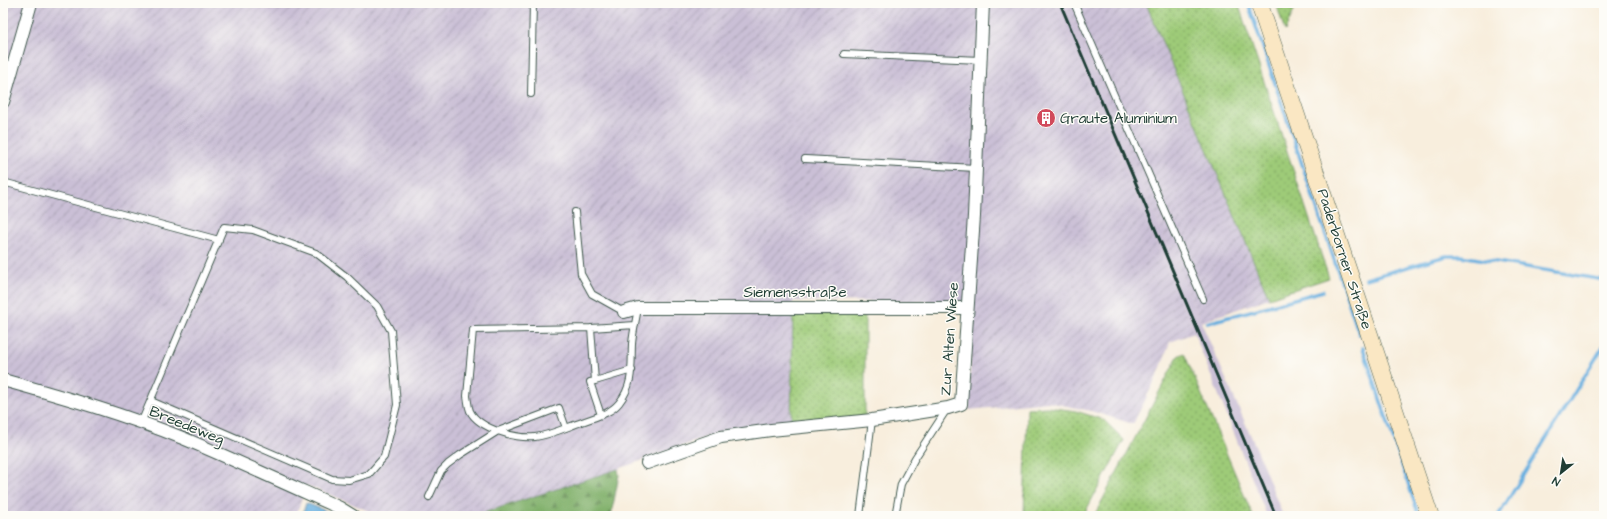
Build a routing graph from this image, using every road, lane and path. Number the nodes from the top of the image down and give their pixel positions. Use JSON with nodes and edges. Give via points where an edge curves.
{"nodes":[{"id":1,"x":31,"y":3,"type":"edge"},
{"id":2,"x":533,"y":3,"type":"edge"},
{"id":3,"x":983,"y":3,"type":"edge"},
{"id":4,"x":1074,"y":3,"type":"edge"},
{"id":5,"x":1259,"y":3,"type":"edge"},
{"id":6,"x":844,"y":54,"type":"dead end"},
{"id":7,"x":980,"y":60,"type":"junction"},
{"id":8,"x":531,"y":94,"type":"dead end"},
{"id":9,"x":3,"y":102,"type":"edge"},
{"id":10,"x":805,"y":159,"type":"dead end"},
{"id":11,"x":976,"y":168,"type":"junction"},
{"id":12,"x":3,"y":182,"type":"edge"},
{"id":13,"x":575,"y":212,"type":"dead end"},
{"id":14,"x":219,"y":240,"type":"junction"},
{"id":15,"x":1203,"y":300,"type":"dead end"},
{"id":16,"x":638,"y":308,"type":"junction"},
{"id":17,"x":967,"y":308,"type":"junction"},
{"id":18,"x":624,"y":312,"type":"joint"},
{"id":19,"x":635,"y":326,"type":"junction"},
{"id":20,"x":591,"y":328,"type":"junction"},
{"id":21,"x":632,"y":370,"type":"junction"},
{"id":22,"x":3,"y":380,"type":"edge"},
{"id":23,"x":595,"y":381,"type":"junction"},
{"id":24,"x":151,"y":401,"type":"junction"},
{"id":25,"x":948,"y":408,"type":"junction"},
{"id":26,"x":601,"y":415,"type":"junction"},
{"id":27,"x":872,"y":420,"type":"junction"},
{"id":28,"x":141,"y":423,"type":"junction"},
{"id":29,"x":566,"y":428,"type":"junction"},
{"id":30,"x":498,"y":431,"type":"junction"},
{"id":31,"x":647,"y":463,"type":"dead end"},
{"id":32,"x":430,"y":497,"type":"dead end"},
{"id":33,"x":353,"y":516,"type":"edge"},
{"id":34,"x":860,"y":516,"type":"edge"},
{"id":35,"x":896,"y":516,"type":"edge"},
{"id":36,"x":1430,"y":516,"type":"edge"}],
"edges":[{"from":1,"to":9,"type":"street"},
{"from":2,"to":8,"type":"lane"},
{"from":3,"to":7,"type":"street","name":"Zur Alten Wiese"},
{"from":4,"to":15,"type":"lane"},
{"from":5,"to":36,"type":"main road","name":"Paderborner Straße"},
{"from":6,"to":7,"type":"lane"},
{"from":7,"to":11,"type":"street","name":"Zur Alten Wiese"},
{"from":10,"to":11,"type":"lane"},
{"from":11,"to":17,"type":"street","name":"Zur Alten Wiese"},
{"from":12,"to":14,"type":"lane"},
{"from":13,"to":18,"type":"lane","via":[[582,274],[592,294]]},
{"from":14,"to":24,"type":"lane"},
{"from":14,"to":24,"type":"lane","via":[[224,227],[253,230],[316,253],[348,277],[377,306],[391,331],[397,405],[384,456],[368,474],[349,480],[332,479]]},
{"from":16,"to":17,"type":"street","name":"Siemensstraße"},
{"from":16,"to":18,"type":"street","name":"Siemensstraße"},
{"from":16,"to":19,"type":"lane"},
{"from":17,"to":25,"type":"street","name":"Zur Alten Wiese","via":[[961,404]]},
{"from":19,"to":20,"type":"lane"},
{"from":19,"to":21,"type":"lane"},
{"from":20,"to":23,"type":"lane"},
{"from":20,"to":30,"type":"lane","via":[[473,330],[468,406],[476,419]]},
{"from":21,"to":23,"type":"lane"},
{"from":21,"to":26,"type":"lane","via":[[629,386],[620,402]]},
{"from":22,"to":28,"type":"street","name":"Breedeweg"},
{"from":23,"to":26,"type":"lane","via":[[590,382]]},
{"from":24,"to":28,"type":"lane"},
{"from":25,"to":27,"type":"street","name":"Zur Alten Wiese"},
{"from":25,"to":35,"type":"lane","via":[[901,484]]},
{"from":26,"to":29,"type":"lane"},
{"from":27,"to":31,"type":"street","name":"Zur Alten Wiese","via":[[721,437]]},
{"from":27,"to":34,"type":"lane"},
{"from":28,"to":33,"type":"street","name":"Breedeweg","via":[[199,446]]},
{"from":29,"to":30,"type":"lane","via":[[551,434],[530,437]]},
{"from":29,"to":30,"type":"lane","via":[[559,408]]},
{"from":30,"to":32,"type":"lane","via":[[446,466]]}]}
